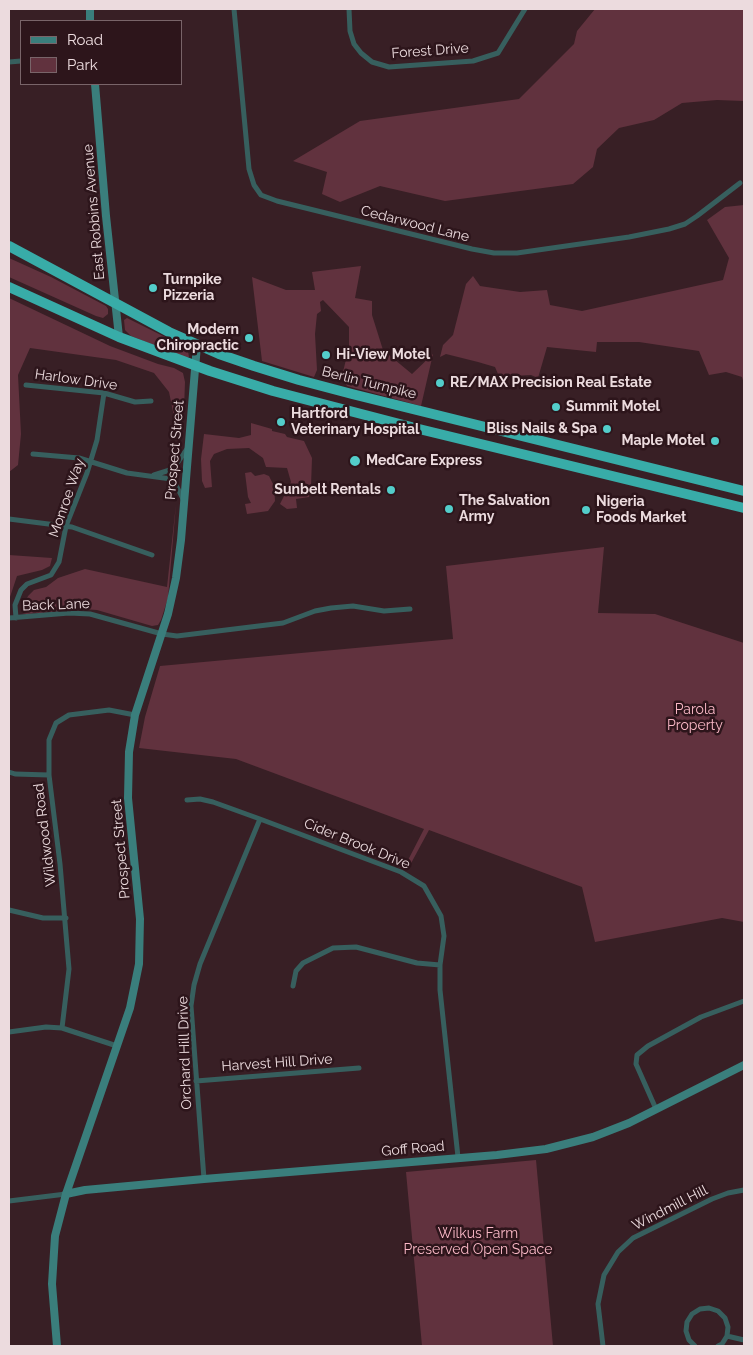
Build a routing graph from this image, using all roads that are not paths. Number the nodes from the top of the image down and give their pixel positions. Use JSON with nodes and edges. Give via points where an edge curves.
{"nodes":[{"id":1,"x":234,"y":9,"type":"edge"},
{"id":2,"x":349,"y":9,"type":"edge"},
{"id":3,"x":524,"y":9,"type":"edge"},
{"id":4,"x":95,"y":85,"type":"edge"},
{"id":5,"x":740,"y":183,"type":"dead end"},
{"id":6,"x":9,"y":246,"type":"edge"},
{"id":7,"x":9,"y":287,"type":"edge"},
{"id":8,"x":116,"y":302,"type":"junction"},
{"id":9,"x":119,"y":337,"type":"junction"},
{"id":10,"x":196,"y":344,"type":"junction"},
{"id":11,"x":195,"y":366,"type":"junction"},
{"id":12,"x":26,"y":385,"type":"dead end"},
{"id":13,"x":104,"y":393,"type":"junction"},
{"id":14,"x":152,"y":401,"type":"dead end"},
{"id":15,"x":423,"y":410,"type":"junction"},
{"id":16,"x":419,"y":429,"type":"junction"},
{"id":17,"x":188,"y":448,"type":"junction"},
{"id":18,"x":33,"y":454,"type":"dead end"},
{"id":19,"x":91,"y":461,"type":"junction"},
{"id":20,"x":149,"y":476,"type":"junction"},
{"id":21,"x":744,"y":491,"type":"edge"},
{"id":22,"x":184,"y":502,"type":"junction"},
{"id":23,"x":744,"y":508,"type":"edge"},
{"id":24,"x":9,"y":519,"type":"edge"},
{"id":25,"x":66,"y":526,"type":"junction"},
{"id":26,"x":152,"y":555,"type":"dead end"},
{"id":27,"x":410,"y":609,"type":"dead end"},
{"id":28,"x":9,"y":618,"type":"edge"},
{"id":29,"x":16,"y":618,"type":"junction"},
{"id":30,"x":162,"y":634,"type":"junction"},
{"id":31,"x":135,"y":715,"type":"junction"},
{"id":32,"x":9,"y":772,"type":"edge"},
{"id":33,"x":49,"y":775,"type":"junction"},
{"id":34,"x":187,"y":800,"type":"dead end"},
{"id":35,"x":260,"y":818,"type":"junction"},
{"id":36,"x":9,"y":910,"type":"edge"},
{"id":37,"x":66,"y":918,"type":"junction"},
{"id":38,"x":440,"y":965,"type":"junction"},
{"id":39,"x":293,"y":986,"type":"dead end"},
{"id":40,"x":744,"y":1001,"type":"edge"},
{"id":41,"x":62,"y":1028,"type":"junction"},
{"id":42,"x":9,"y":1032,"type":"edge"},
{"id":43,"x":117,"y":1046,"type":"junction"},
{"id":44,"x":744,"y":1065,"type":"edge"},
{"id":45,"x":359,"y":1068,"type":"dead end"},
{"id":46,"x":196,"y":1080,"type":"junction"},
{"id":47,"x":656,"y":1109,"type":"junction"},
{"id":48,"x":458,"y":1158,"type":"junction"},
{"id":49,"x":204,"y":1178,"type":"junction"},
{"id":50,"x":744,"y":1190,"type":"edge"},
{"id":51,"x":66,"y":1194,"type":"junction"},
{"id":52,"x":9,"y":1201,"type":"edge"},
{"id":53,"x":727,"y":1336,"type":"junction"},
{"id":54,"x":744,"y":1340,"type":"edge"},
{"id":55,"x":57,"y":1346,"type":"edge"},
{"id":56,"x":603,"y":1346,"type":"edge"},
{"id":57,"x":695,"y":1346,"type":"edge"},
{"id":58,"x":718,"y":1346,"type":"edge"}],
"edges":[{"from":1,"to":5,"type":"street","name":"Cedarwood Lane","via":[[249,169],[261,195],[277,201],[472,249],[517,253],[650,234],[685,224]]},
{"from":2,"to":3,"type":"street","name":"Forest Drive","via":[[350,31],[360,53],[372,62],[389,67],[473,60],[498,53]]},
{"from":4,"to":8,"type":"main road","name":"East Robbins Avenue"},
{"from":6,"to":8,"type":"highway","name":"Berlin Turnpike"},
{"from":7,"to":9,"type":"highway"},
{"from":8,"to":9,"type":"main road","name":"East Robbins Avenue"},
{"from":8,"to":10,"type":"highway","name":"Berlin Turnpike"},
{"from":9,"to":11,"type":"highway"},
{"from":10,"to":11,"type":"main road","name":"Prospect Street"},
{"from":10,"to":15,"type":"highway","name":"Berlin Turnpike","via":[[299,380]]},
{"from":11,"to":16,"type":"highway","via":[[292,397]]},
{"from":11,"to":17,"type":"main road","name":"Prospect Street"},
{"from":12,"to":13,"type":"street","name":"Harlow Drive"},
{"from":13,"to":14,"type":"street","name":"Harlow Drive","via":[[135,402]]},
{"from":13,"to":19,"type":"street","name":"Monroe Way","via":[[100,429]]},
{"from":15,"to":16,"type":"highway"},
{"from":15,"to":21,"type":"highway","name":"Berlin Turnpike"},
{"from":16,"to":23,"type":"highway"},
{"from":17,"to":20,"type":"street","via":[[173,469]]},
{"from":17,"to":22,"type":"main road","name":"Prospect Street"},
{"from":18,"to":19,"type":"street"},
{"from":19,"to":20,"type":"street","via":[[127,473]]},
{"from":19,"to":25,"type":"street","name":"Monroe Way"},
{"from":20,"to":22,"type":"street","via":[[171,479]]},
{"from":22,"to":30,"type":"main road","name":"Prospect Street","via":[[176,578]]},
{"from":24,"to":25,"type":"street"},
{"from":25,"to":26,"type":"street"},
{"from":25,"to":29,"type":"street","name":"Monroe Way","via":[[57,567],[51,575],[27,584],[21,590],[15,605]]},
{"from":27,"to":30,"type":"street","name":"Back Lane","via":[[331,608],[283,623],[185,636]]},
{"from":28,"to":29,"type":"street","name":"Back Lane"},
{"from":29,"to":30,"type":"street","name":"Back Lane","via":[[90,614]]},
{"from":30,"to":31,"type":"main road","name":"Prospect Street"},
{"from":31,"to":33,"type":"street","name":"Wildwood Road","via":[[109,710],[87,712],[69,714],[56,723],[49,740]]},
{"from":31,"to":43,"type":"main road","name":"Prospect Street","via":[[128,752],[128,776],[140,952],[133,998]]},
{"from":32,"to":33,"type":"street"},
{"from":33,"to":37,"type":"street","name":"Wildwood Road"},
{"from":34,"to":35,"type":"street","name":"Cider Brook Drive","via":[[213,802]]},
{"from":35,"to":38,"type":"street","name":"Cider Brook Drive","via":[[401,872],[424,886],[442,916],[444,936]]},
{"from":35,"to":46,"type":"street","name":"Orchard Hill Drive","via":[[194,985],[191,1006]]},
{"from":36,"to":37,"type":"street","via":[[43,918]]},
{"from":37,"to":41,"type":"street","name":"Wildwood Road","via":[[69,969]]},
{"from":38,"to":39,"type":"street","via":[[417,963],[356,947],[333,948],[303,963],[296,971]]},
{"from":38,"to":48,"type":"street","name":"Cider Brook Drive"},
{"from":40,"to":47,"type":"street","via":[[701,1017],[637,1055],[636,1064]]},
{"from":41,"to":42,"type":"street"},
{"from":41,"to":43,"type":"street"},
{"from":43,"to":51,"type":"main road","name":"Prospect Street"},
{"from":44,"to":47,"type":"main road","name":"Goff Road"},
{"from":45,"to":46,"type":"street","name":"Harvest Hill Drive"},
{"from":46,"to":49,"type":"street","name":"Orchard Hill Drive"},
{"from":47,"to":48,"type":"main road","name":"Goff Road","via":[[593,1137],[546,1149]]},
{"from":48,"to":49,"type":"main road","name":"Goff Road"},
{"from":49,"to":51,"type":"main road","name":"Goff Road"},
{"from":50,"to":56,"type":"street","name":"Windmill Hill","via":[[712,1199],[634,1238],[618,1252],[604,1275],[598,1304]]},
{"from":51,"to":52,"type":"street"},
{"from":51,"to":55,"type":"main road","name":"Prospect Street","via":[[55,1236],[52,1272]]},
{"from":53,"to":54,"type":"street"},
{"from":53,"to":57,"type":"street","via":[[725,1318],[718,1311],[700,1309],[687,1322],[689,1340]]},
{"from":53,"to":58,"type":"street"}]}
